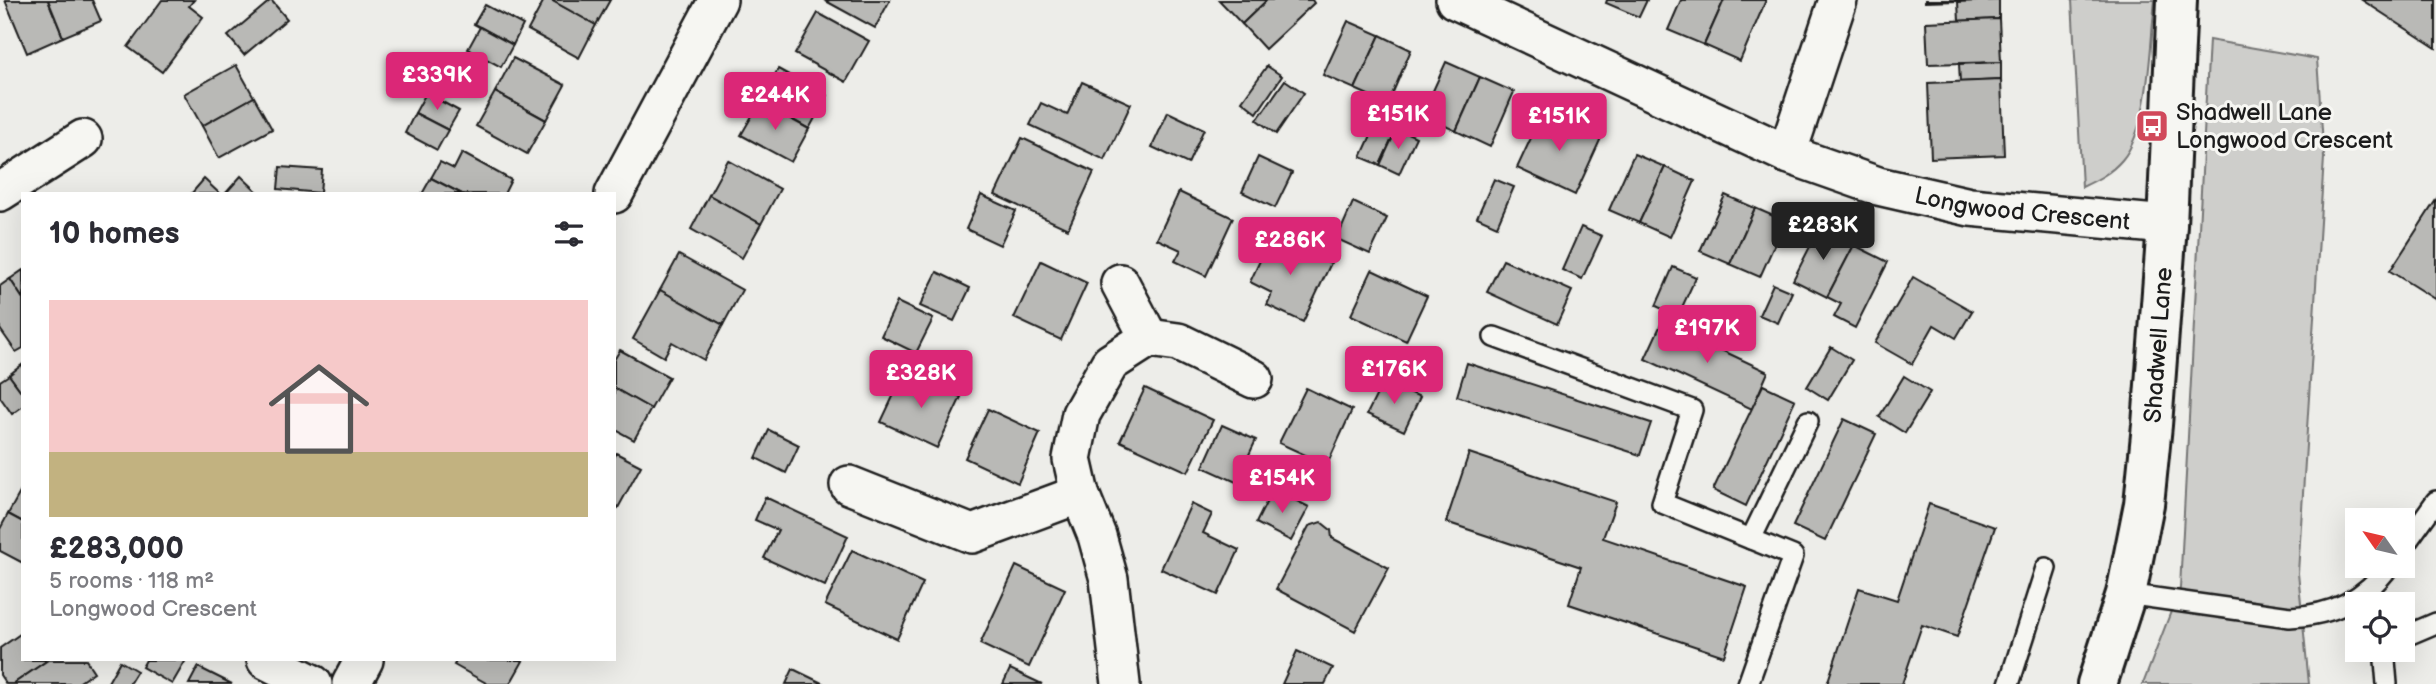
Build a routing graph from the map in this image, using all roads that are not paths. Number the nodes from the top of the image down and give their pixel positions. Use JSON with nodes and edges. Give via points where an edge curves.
{"nodes":[{"id":1,"x":718,"y":0,"type":"edge"},
{"id":2,"x":1455,"y":0,"type":"edge"},
{"id":3,"x":1838,"y":0,"type":"edge"},
{"id":4,"x":2178,"y":0,"type":"edge"},
{"id":5,"x":83,"y":139,"type":"dead end"},
{"id":6,"x":1787,"y":154,"type":"junction"},
{"id":7,"x":0,"y":192,"type":"edge"},
{"id":8,"x":615,"y":192,"type":"edge"},
{"id":9,"x":2167,"y":225,"type":"junction"},
{"id":10,"x":1120,"y":283,"type":"dead end"},
{"id":11,"x":1494,"y":337,"type":"dead end"},
{"id":12,"x":1149,"y":338,"type":"junction"},
{"id":13,"x":1254,"y":379,"type":"dead end"},
{"id":14,"x":1808,"y":421,"type":"dead end"},
{"id":15,"x":849,"y":485,"type":"dead end"},
{"id":16,"x":1080,"y":494,"type":"junction"},
{"id":17,"x":2436,"y":501,"type":"edge"},
{"id":18,"x":2415,"y":530,"type":"edge"},
{"id":19,"x":1751,"y":539,"type":"junction"},
{"id":20,"x":2046,"y":568,"type":"dead end"},
{"id":21,"x":2380,"y":578,"type":"edge"},
{"id":22,"x":2366,"y":592,"type":"edge"},
{"id":23,"x":2126,"y":594,"type":"junction"},
{"id":24,"x":2345,"y":605,"type":"edge"},
{"id":25,"x":2436,"y":623,"type":"edge"},
{"id":26,"x":2415,"y":632,"type":"edge"},
{"id":27,"x":268,"y":661,"type":"edge"},
{"id":28,"x":363,"y":661,"type":"edge"},
{"id":29,"x":2385,"y":662,"type":"edge"},
{"id":30,"x":313,"y":684,"type":"edge"},
{"id":31,"x":351,"y":684,"type":"edge"},
{"id":32,"x":1121,"y":684,"type":"edge"},
{"id":33,"x":1748,"y":684,"type":"edge"},
{"id":34,"x":2009,"y":684,"type":"edge"},
{"id":35,"x":2097,"y":684,"type":"edge"},
{"id":36,"x":2387,"y":684,"type":"edge"}],
"edges":[{"from":1,"to":8,"type":"street"},
{"from":2,"to":6,"type":"street","name":"Longwood Crescent"},
{"from":3,"to":6,"type":"street"},
{"from":4,"to":9,"type":"street","name":"Shadwell Lane"},
{"from":5,"to":7,"type":"street"},
{"from":6,"to":9,"type":"street","name":"Longwood Crescent","via":[[1878,186],[1970,207]]},
{"from":9,"to":23,"type":"street","name":"Shadwell Lane","via":[[2144,503]]},
{"from":10,"to":12,"type":"street"},
{"from":11,"to":19,"type":"lane","via":[[1692,410],[1662,503]]},
{"from":12,"to":13,"type":"street","via":[[1178,342]]},
{"from":12,"to":16,"type":"street","via":[[1110,363],[1081,414],[1072,459]]},
{"from":14,"to":19,"type":"lane"},
{"from":15,"to":16,"type":"street","via":[[972,534]]},
{"from":16,"to":32,"type":"street","via":[[1108,579]]},
{"from":17,"to":18,"type":"lane"},
{"from":19,"to":33,"type":"lane","via":[[1793,556]]},
{"from":20,"to":34,"type":"lane"},
{"from":21,"to":22,"type":"lane"},
{"from":23,"to":24,"type":"lane","via":[[2290,617],[2316,616]]},
{"from":23,"to":35,"type":"street","name":"Shadwell Lane"},
{"from":25,"to":26,"type":"lane"},
{"from":27,"to":30,"type":"street"},
{"from":28,"to":31,"type":"street"},
{"from":29,"to":36,"type":"lane"}]}
